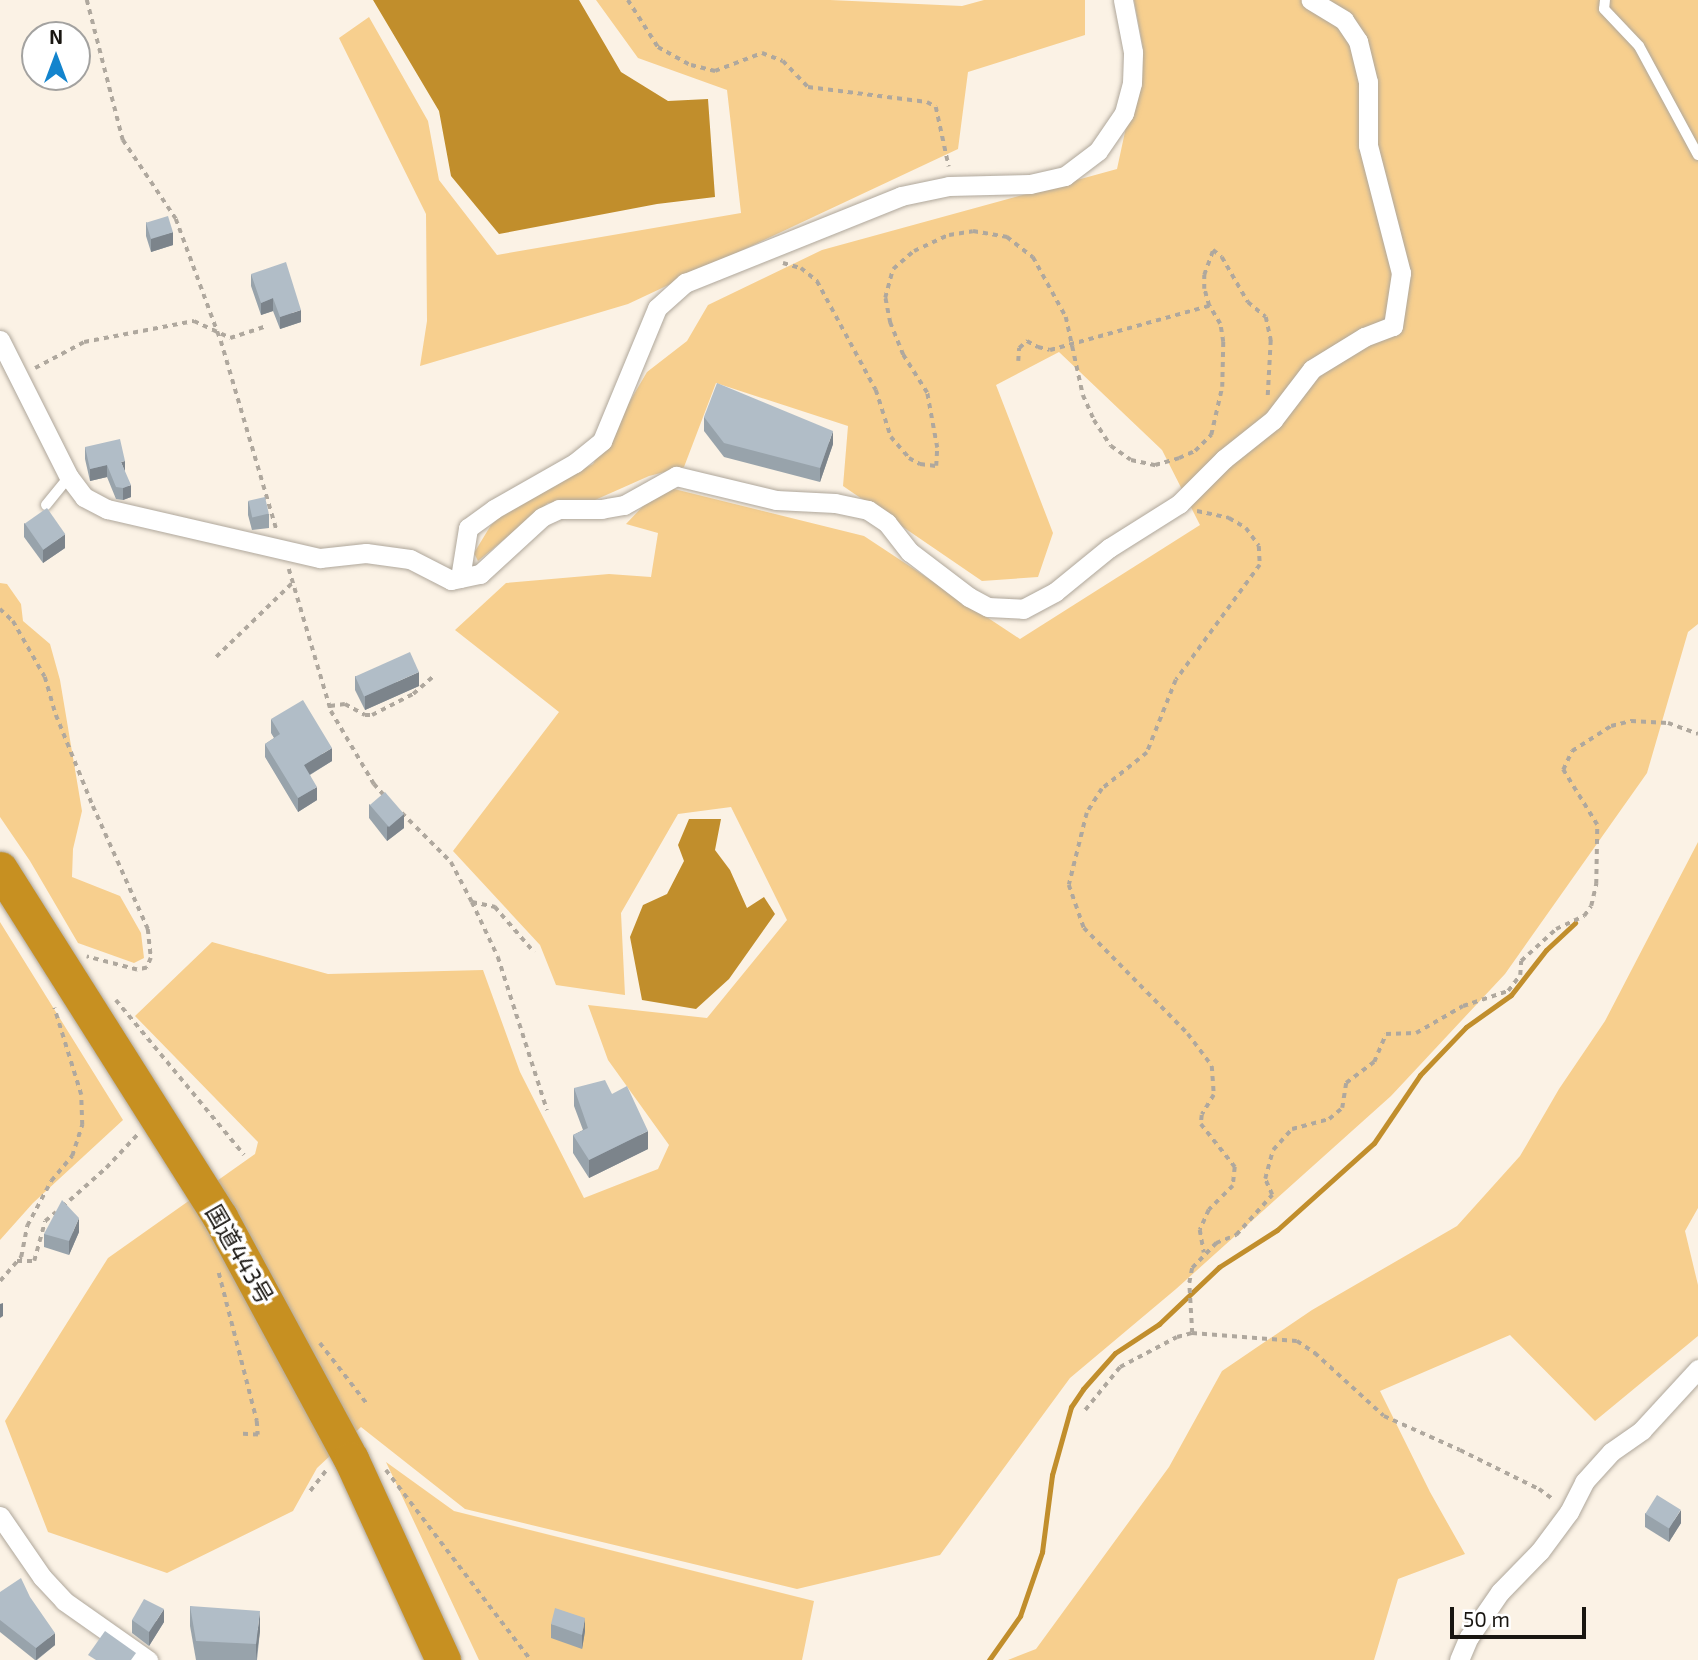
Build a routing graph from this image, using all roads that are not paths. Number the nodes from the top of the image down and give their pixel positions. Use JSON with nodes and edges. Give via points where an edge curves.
{"nodes":[{"id":1,"x":1123,"y":0,"type":"edge"},
{"id":2,"x":1311,"y":0,"type":"edge"},
{"id":3,"x":1605,"y":0,"type":"edge"},
{"id":4,"x":1698,"y":155,"type":"edge"},
{"id":5,"x":0,"y":340,"type":"edge"},
{"id":6,"x":69,"y":477,"type":"junction"},
{"id":7,"x":46,"y":505,"type":"edge"},
{"id":8,"x":460,"y":578,"type":"junction"},
{"id":9,"x":0,"y":869,"type":"edge"},
{"id":10,"x":1698,"y":1369,"type":"edge"},
{"id":11,"x":0,"y":1516,"type":"edge"},
{"id":12,"x":148,"y":1660,"type":"edge"},
{"id":13,"x":443,"y":1660,"type":"edge"},
{"id":14,"x":1458,"y":1660,"type":"edge"}],
"edges":[{"from":1,"to":8,"type":"street","via":[[1133,52],[1132,83],[1124,113],[1098,151],[1065,176],[1030,184],[949,187],[901,196],[685,283],[657,308],[602,441],[575,463],[468,528]]},
{"from":2,"to":8,"type":"street","via":[[1344,20],[1358,41],[1368,82],[1368,145],[1401,273],[1393,326],[1364,337],[1312,369],[1273,420],[1224,459],[1179,504],[1101,553],[1055,592],[1023,609],[988,607],[909,552],[887,523],[867,510],[776,500],[676,476],[624,505],[559,509],[542,517],[480,573]]},
{"from":3,"to":4,"type":"lane","via":[[1604,9],[1639,46]]},
{"from":5,"to":6,"type":"street"},
{"from":6,"to":7,"type":"lane"},
{"from":6,"to":8,"type":"street","via":[[83,497],[107,509],[320,558],[366,553],[410,559],[451,580]]},
{"from":9,"to":13,"type":"highway","name":"国道443号","via":[[220,1217],[351,1459]]},
{"from":10,"to":14,"type":"street","via":[[1642,1430],[1611,1452],[1584,1482],[1569,1512],[1500,1592]]},
{"from":11,"to":12,"type":"street","via":[[64,1601]]}]}
